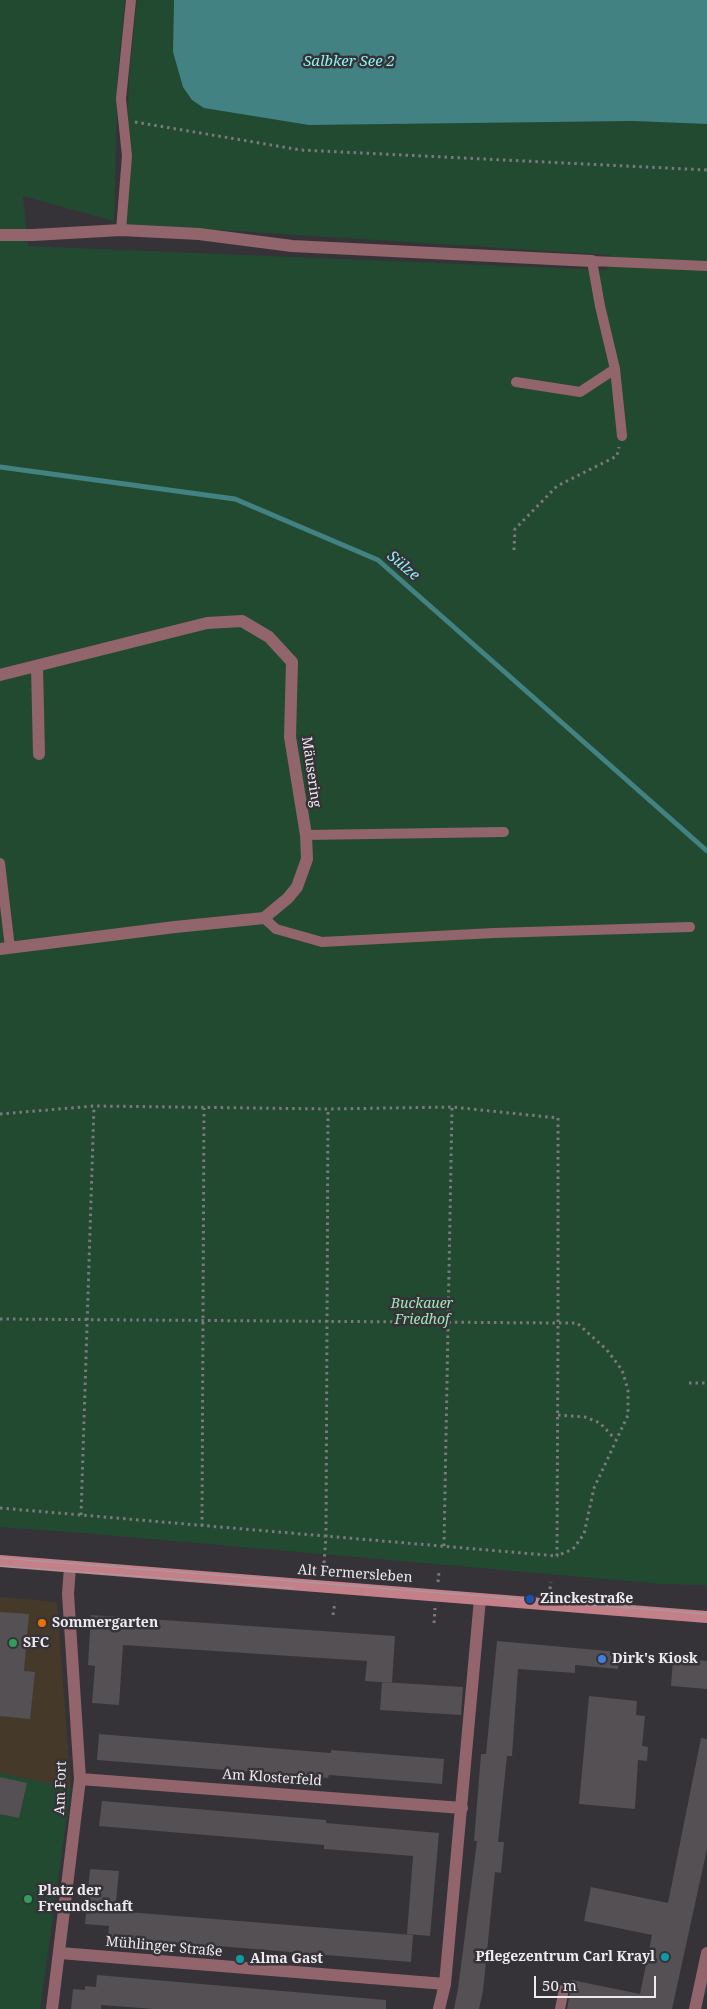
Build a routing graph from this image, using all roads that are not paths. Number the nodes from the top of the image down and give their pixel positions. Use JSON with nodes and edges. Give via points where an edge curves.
{"nodes":[{"id":1,"x":131,"y":0,"type":"edge"},
{"id":2,"x":121,"y":230,"type":"junction"},
{"id":3,"x":0,"y":235,"type":"edge"},
{"id":4,"x":592,"y":261,"type":"junction"},
{"id":5,"x":707,"y":266,"type":"edge"},
{"id":6,"x":615,"y":369,"type":"junction"},
{"id":7,"x":516,"y":382,"type":"dead end"},
{"id":8,"x":622,"y":436,"type":"road end"},
{"id":9,"x":37,"y":666,"type":"junction"},
{"id":10,"x":0,"y":675,"type":"edge"},
{"id":11,"x":38,"y":754,"type":"dead end"},
{"id":12,"x":504,"y":832,"type":"dead end"},
{"id":13,"x":306,"y":835,"type":"junction"},
{"id":14,"x":0,"y":863,"type":"edge"},
{"id":15,"x":264,"y":918,"type":"junction"},
{"id":16,"x":690,"y":927,"type":"dead end"},
{"id":17,"x":5,"y":949,"type":"edge"},
{"id":18,"x":0,"y":1561,"type":"edge"},
{"id":19,"x":70,"y":1567,"type":"junction"},
{"id":20,"x":480,"y":1599,"type":"junction"},
{"id":21,"x":707,"y":1617,"type":"edge"},
{"id":22,"x":80,"y":1779,"type":"junction"},
{"id":23,"x":462,"y":1808,"type":"junction"},
{"id":24,"x":60,"y":1953,"type":"junction"},
{"id":25,"x":707,"y":1953,"type":"edge"},
{"id":26,"x":445,"y":1984,"type":"junction"},
{"id":27,"x":564,"y":1989,"type":"dead end"},
{"id":28,"x":52,"y":2009,"type":"edge"},
{"id":29,"x":439,"y":2009,"type":"edge"},
{"id":30,"x":560,"y":2009,"type":"edge"},
{"id":31,"x":695,"y":2009,"type":"edge"}],
"edges":[{"from":1,"to":2,"type":"lane","via":[[122,99],[127,156]]},
{"from":2,"to":3,"type":"street"},
{"from":2,"to":4,"type":"street","via":[[199,234],[292,246]]},
{"from":4,"to":5,"type":"lane"},
{"from":4,"to":6,"type":"lane"},
{"from":6,"to":7,"type":"lane","via":[[580,392]]},
{"from":6,"to":8,"type":"lane"},
{"from":9,"to":10,"type":"street","name":"Mäusering"},
{"from":9,"to":11,"type":"street"},
{"from":9,"to":13,"type":"street","name":"Mäusering","via":[[207,623],[242,621],[269,637],[292,662],[290,737]]},
{"from":12,"to":13,"type":"lane"},
{"from":13,"to":15,"type":"street","name":"Mäusering","via":[[307,859],[297,887]]},
{"from":14,"to":17,"type":"lane"},
{"from":15,"to":16,"type":"lane","via":[[276,929],[322,942]]},
{"from":15,"to":17,"type":"street"},
{"from":18,"to":19,"type":"main road","name":"Alt Fermersleben"},
{"from":19,"to":20,"type":"main road","name":"Alt Fermersleben"},
{"from":19,"to":22,"type":"street","name":"Am Fort","via":[[68,1594]]},
{"from":20,"to":21,"type":"main road","name":"Alt Fermersleben"},
{"from":20,"to":23,"type":"street"},
{"from":22,"to":23,"type":"street","name":"Am Klosterfeld"},
{"from":22,"to":24,"type":"street","name":"Am Fort"},
{"from":23,"to":26,"type":"street"},
{"from":24,"to":26,"type":"street","name":"Mühlinger Straße"},
{"from":24,"to":28,"type":"street","name":"Am Fort"},
{"from":25,"to":31,"type":"street"},
{"from":26,"to":29,"type":"street"},
{"from":27,"to":30,"type":"lane"}]}
